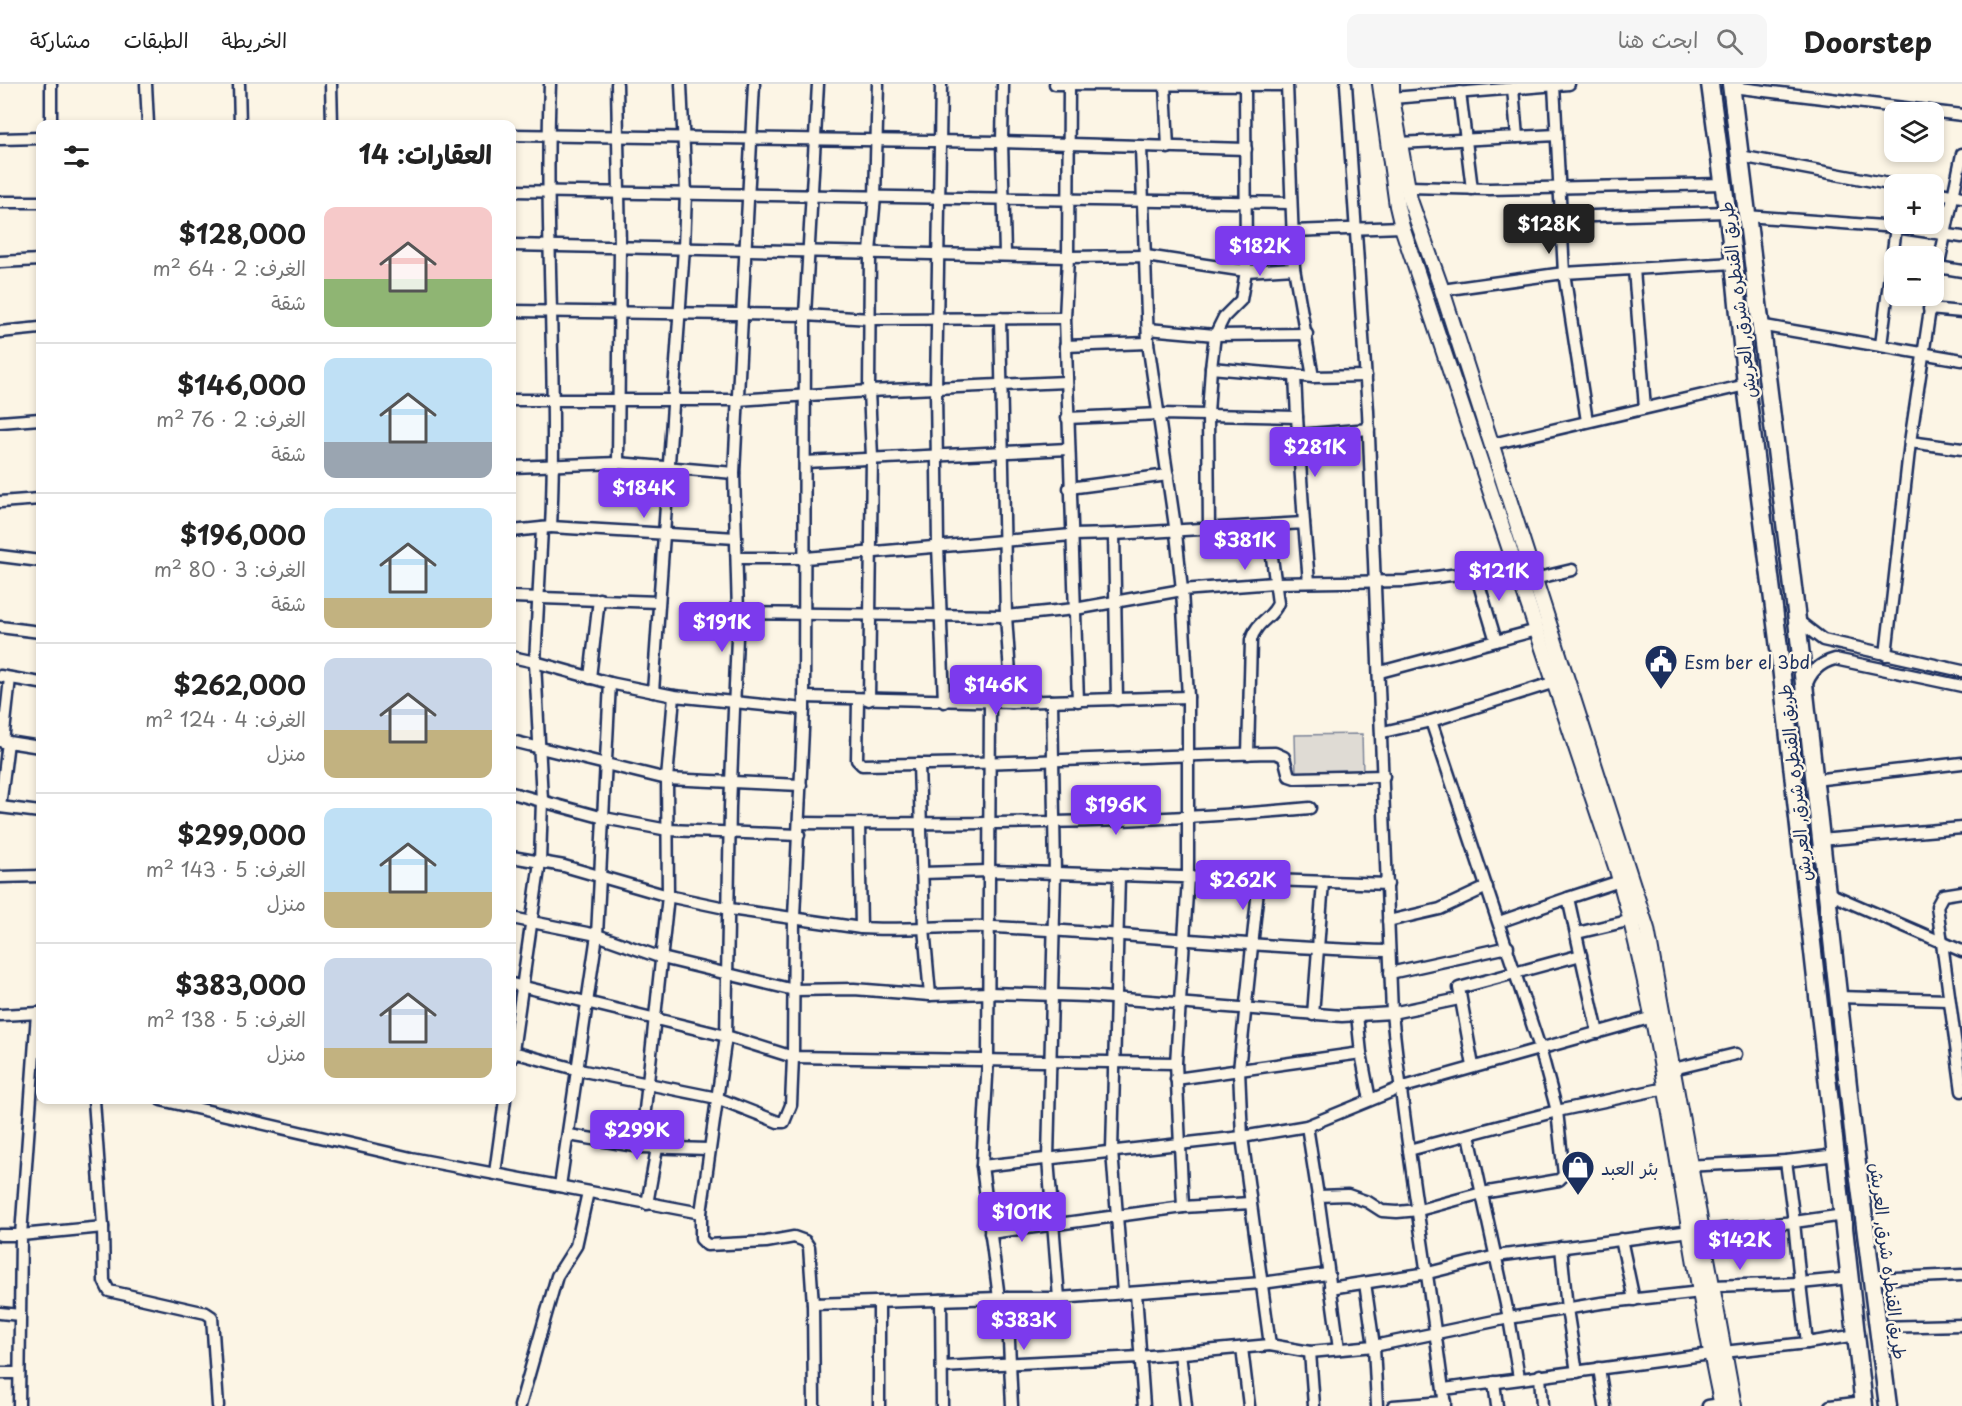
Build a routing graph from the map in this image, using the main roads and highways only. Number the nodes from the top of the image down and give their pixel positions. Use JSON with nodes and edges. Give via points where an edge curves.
{"nodes":[{"id":1,"x":1710,"y":84,"type":"edge"},
{"id":2,"x":1731,"y":85,"type":"edge"},
{"id":3,"x":1385,"y":87,"type":"edge"},
{"id":4,"x":1601,"y":803,"type":"junction"},
{"id":5,"x":1655,"y":997,"type":"junction"},
{"id":6,"x":1685,"y":1166,"type":"junction"},
{"id":7,"x":1864,"y":1404,"type":"edge"},
{"id":8,"x":1721,"y":1406,"type":"edge"},
{"id":9,"x":1888,"y":1406,"type":"edge"}],
"edges":[{"from":1,"to":7,"type":"highway","name":"طريق القنطره شرق, العريش","via":[[1734,263]]},
{"from":2,"to":9,"type":"highway","name":"طريق القنطره شرق, العريش"},
{"from":3,"to":4,"type":"main road","via":[[1407,187],[1492,444]]},
{"from":3,"to":4,"type":"main road","via":[[1402,227],[1513,561]]},
{"from":4,"to":5,"type":"main road"},
{"from":4,"to":5,"type":"main road","via":[[1647,929]]},
{"from":5,"to":6,"type":"main road","via":[[1673,1069]]},
{"from":5,"to":6,"type":"main road","via":[[1653,1017]]},
{"from":6,"to":8,"type":"main road","via":[[1717,1353]]}]}
